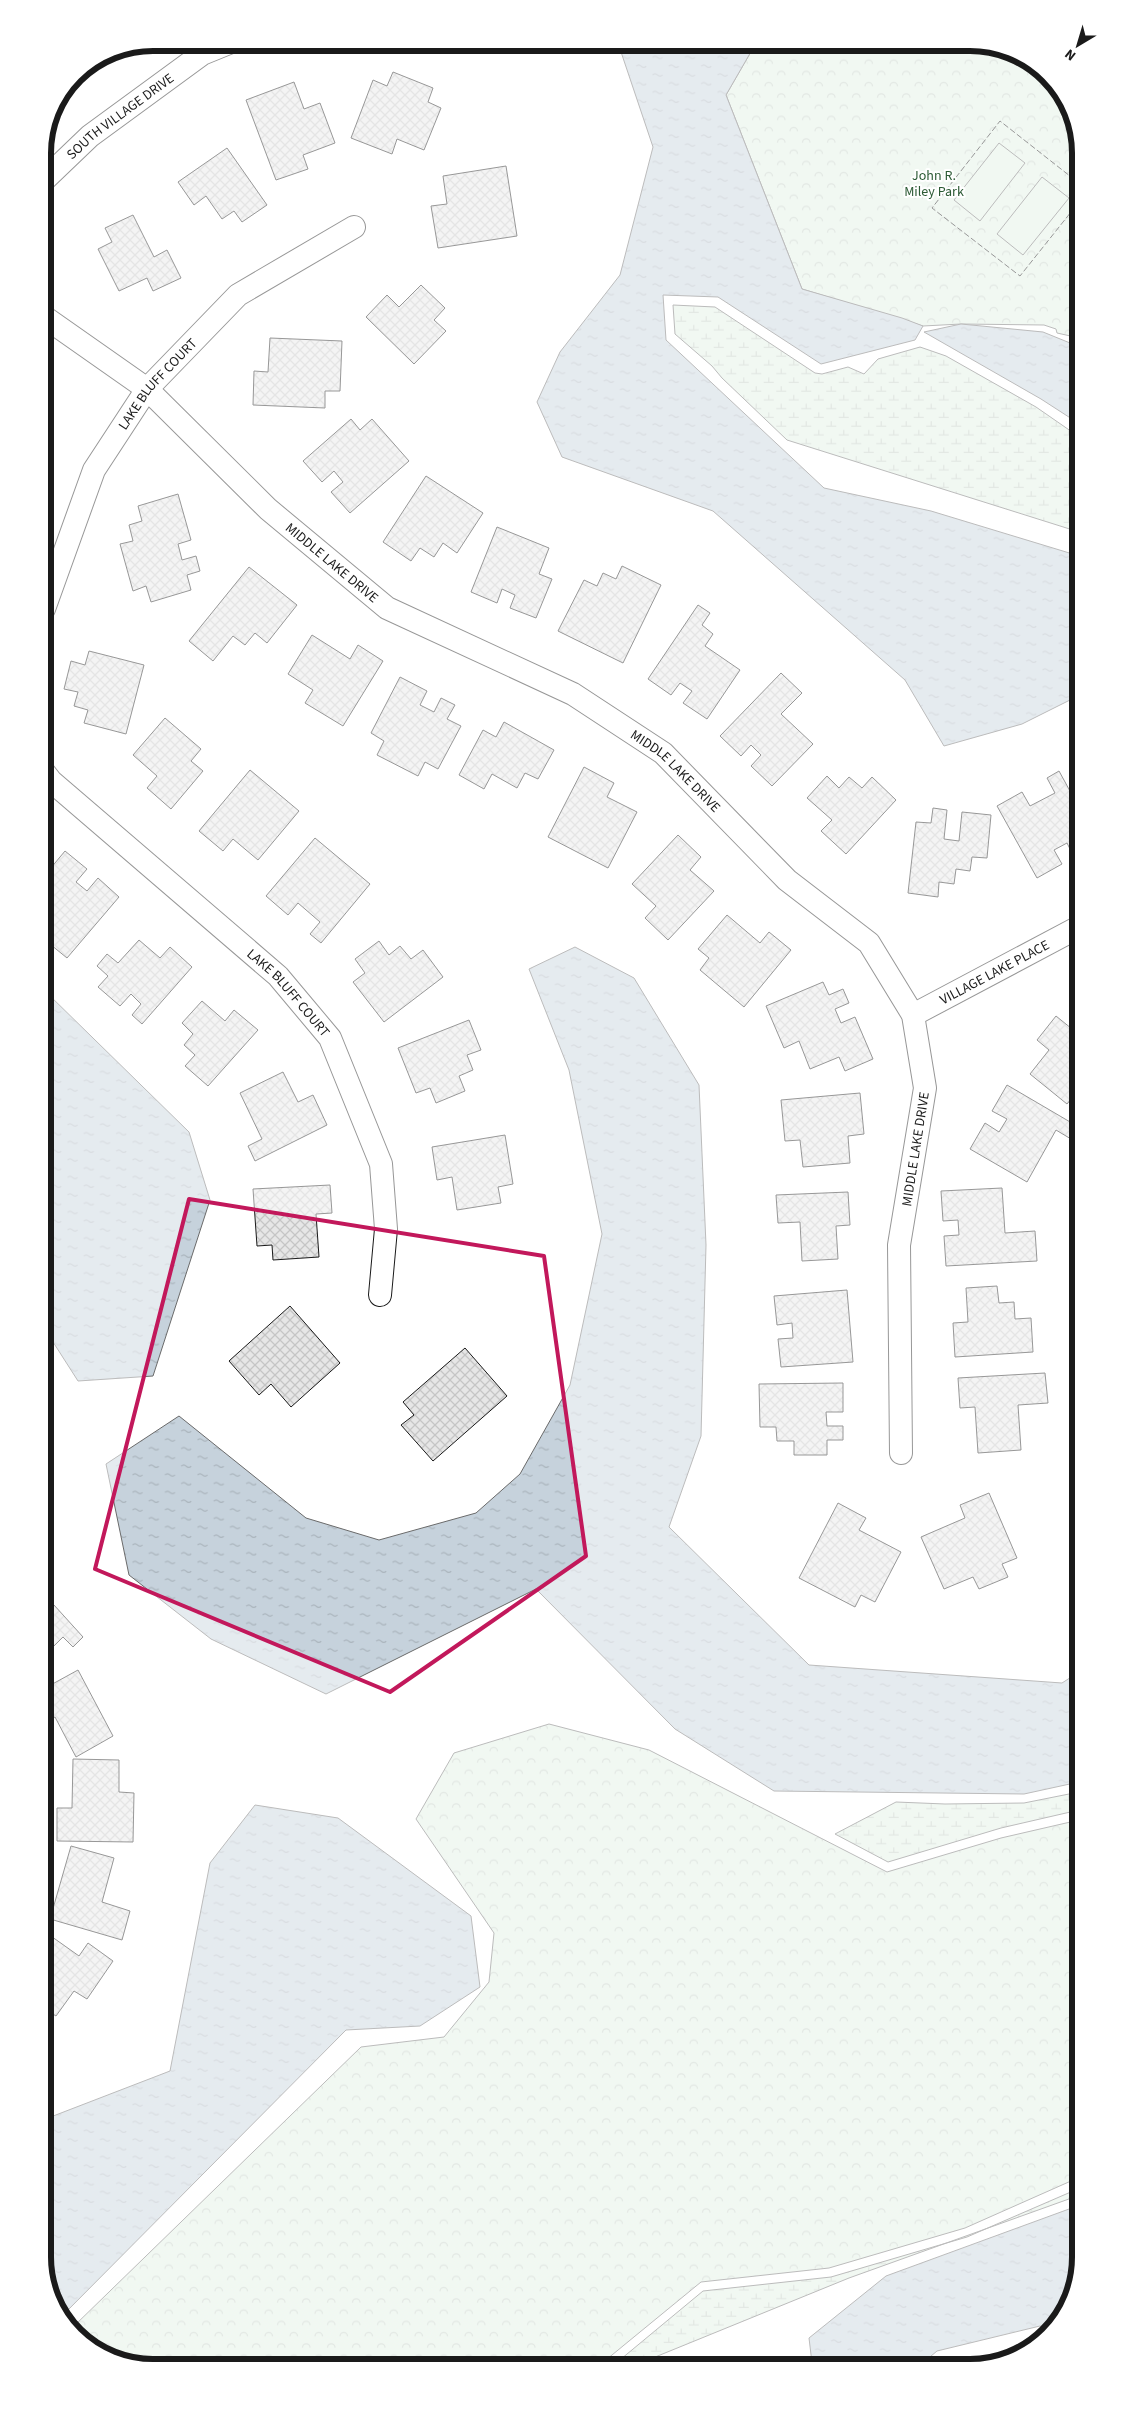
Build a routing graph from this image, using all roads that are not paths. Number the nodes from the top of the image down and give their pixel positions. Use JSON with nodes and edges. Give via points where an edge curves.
{"nodes":[{"id":1,"x":209,"y":51,"type":"edge"},
{"id":2,"x":51,"y":173,"type":"edge"},
{"id":3,"x":354,"y":227,"type":"dead end"},
{"id":4,"x":51,"y":322,"type":"edge"},
{"id":5,"x":147,"y":389,"type":"junction"},
{"id":6,"x":51,"y":590,"type":"edge"},
{"id":7,"x":51,"y":781,"type":"edge"},
{"id":8,"x":1072,"y":931,"type":"edge"},
{"id":9,"x":913,"y":1015,"type":"junction"},
{"id":10,"x":380,"y":1295,"type":"dead end"},
{"id":11,"x":901,"y":1453,"type":"dead end"}],
"edges":[{"from":1,"to":2,"type":"street","name":"SOUTH VILLAGE DRIVE","via":[[90,136]]},
{"from":3,"to":5,"type":"street","name":"LAKE BLUFF COURT","via":[[238,296]]},
{"from":4,"to":5,"type":"street","name":"MIDDLE LAKE DRIVE"},
{"from":5,"to":6,"type":"street","name":"LAKE BLUFF COURT","via":[[94,470]]},
{"from":5,"to":9,"type":"street","name":"MIDDLE LAKE DRIVE","via":[[268,509],[388,608],[573,694],[663,753],[787,880],[869,944]]},
{"from":7,"to":10,"type":"street","name":"LAKE BLUFF COURT","via":[[278,976],[330,1038],[380,1164],[386,1229]]},
{"from":8,"to":9,"type":"street","name":"VILLAGE LAKE PLACE"},
{"from":9,"to":11,"type":"street","name":"MIDDLE LAKE DRIVE","via":[[925,1088],[899,1245]]}]}
